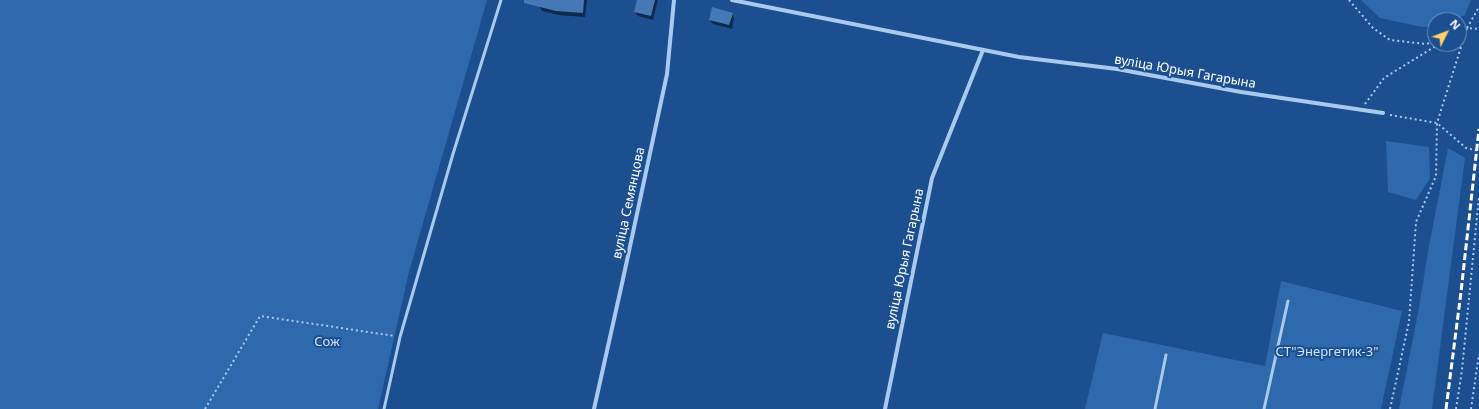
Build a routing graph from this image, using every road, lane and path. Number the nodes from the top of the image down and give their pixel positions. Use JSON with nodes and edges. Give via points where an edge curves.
{"nodes":[{"id":1,"x":501,"y":0,"type":"edge"},
{"id":2,"x":674,"y":0,"type":"edge"},
{"id":3,"x":732,"y":0,"type":"edge"},
{"id":4,"x":1348,"y":0,"type":"edge"},
{"id":5,"x":1479,"y":8,"type":"edge"},
{"id":6,"x":1467,"y":28,"type":"joint"},
{"id":7,"x":1479,"y":29,"type":"edge"},
{"id":8,"x":1427,"y":44,"type":"edge"},
{"id":9,"x":983,"y":50,"type":"junction"},
{"id":10,"x":1427,"y":51,"type":"edge"},
{"id":11,"x":1460,"y":52,"type":"edge"},
{"id":12,"x":1360,"y":110,"type":"junction"},
{"id":13,"x":1383,"y":114,"type":"joint"},
{"id":14,"x":1438,"y":123,"type":"junction"},
{"id":15,"x":1479,"y":150,"type":"edge"},
{"id":16,"x":1479,"y":196,"type":"edge"},
{"id":17,"x":1288,"y":301,"type":"dead end"},
{"id":18,"x":400,"y":337,"type":"junction"},
{"id":19,"x":1479,"y":354,"type":"edge"},
{"id":20,"x":1166,"y":355,"type":"dead end"},
{"id":21,"x":205,"y":409,"type":"edge"},
{"id":22,"x":384,"y":409,"type":"edge"},
{"id":23,"x":594,"y":409,"type":"edge"},
{"id":24,"x":884,"y":409,"type":"edge"},
{"id":25,"x":1155,"y":409,"type":"edge"},
{"id":26,"x":1264,"y":409,"type":"edge"},
{"id":27,"x":1390,"y":409,"type":"edge"},
{"id":28,"x":1456,"y":409,"type":"edge"},
{"id":29,"x":1471,"y":409,"type":"edge"}],
"edges":[{"from":1,"to":18,"type":"lane"},
{"from":2,"to":23,"type":"street","name":"вуліца Семянцова","via":[[667,74]]},
{"from":3,"to":9,"type":"street","name":"вуліца Юрыя Гагарына"},
{"from":4,"to":8,"type":"path","via":[[1373,28],[1390,40]]},
{"from":5,"to":6,"type":"path"},
{"from":6,"to":7,"type":"path"},
{"from":9,"to":12,"type":"street","name":"вуліца Юрыя Гагарына","via":[[1117,69],[1241,92]]},
{"from":9,"to":24,"type":"street","name":"вуліца Юрыя Гагарына","via":[[932,178]]},
{"from":10,"to":12,"type":"path","via":[[1384,78]]},
{"from":11,"to":14,"type":"path"},
{"from":12,"to":13,"type":"street","name":"вуліца Юрыя Гагарына"},
{"from":13,"to":14,"type":"path"},
{"from":14,"to":15,"type":"path","via":[[1466,148]]},
{"from":14,"to":27,"type":"path","via":[[1436,176],[1416,222],[1409,322]]},
{"from":16,"to":28,"type":"path"},
{"from":17,"to":26,"type":"lane"},
{"from":18,"to":21,"type":"path","via":[[260,316]]},
{"from":18,"to":22,"type":"lane"},
{"from":19,"to":29,"type":"path"},
{"from":20,"to":25,"type":"lane"}]}
